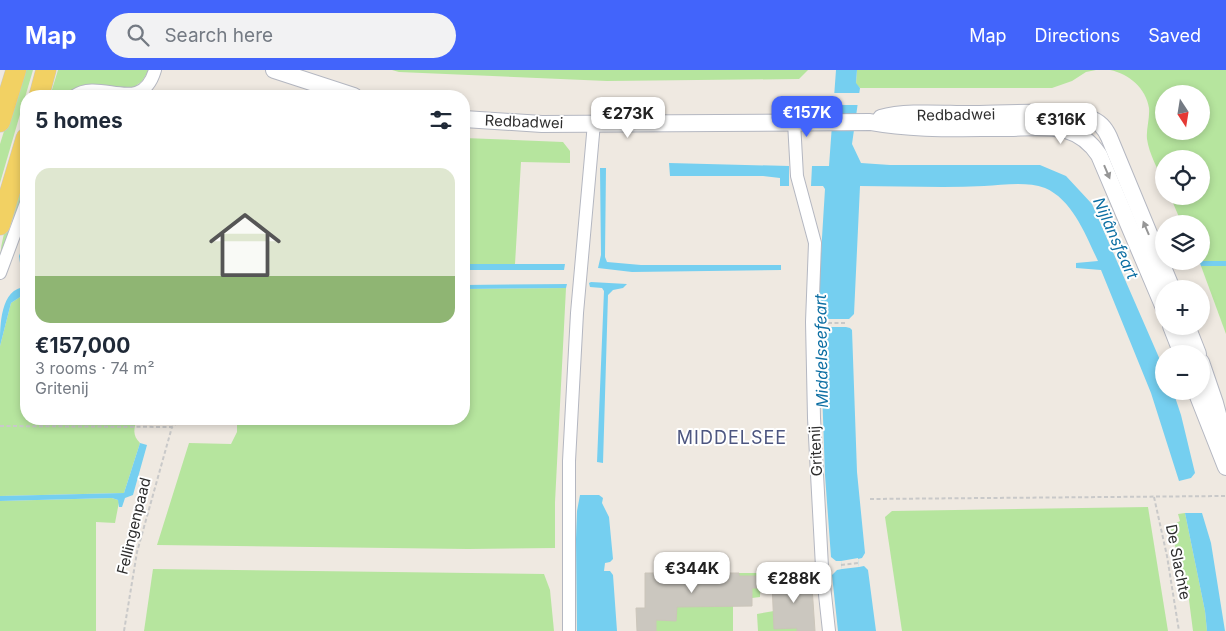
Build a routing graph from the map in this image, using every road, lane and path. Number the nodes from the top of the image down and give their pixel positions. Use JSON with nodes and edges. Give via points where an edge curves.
{"nodes":[{"id":1,"x":16,"y":70,"type":"edge"},
{"id":2,"x":46,"y":70,"type":"edge"},
{"id":3,"x":155,"y":70,"type":"edge"},
{"id":4,"x":274,"y":70,"type":"edge"},
{"id":5,"x":40,"y":90,"type":"edge"},
{"id":6,"x":142,"y":90,"type":"edge"},
{"id":7,"x":336,"y":90,"type":"edge"},
{"id":8,"x":470,"y":120,"type":"edge"},
{"id":9,"x":0,"y":122,"type":"edge"},
{"id":10,"x":794,"y":122,"type":"junction"},
{"id":11,"x":870,"y":122,"type":"junction"},
{"id":12,"x":594,"y":123,"type":"junction"},
{"id":13,"x":20,"y":158,"type":"edge"},
{"id":14,"x":20,"y":219,"type":"edge"},
{"id":15,"x":0,"y":225,"type":"edge"},
{"id":16,"x":0,"y":273,"type":"edge"},
{"id":17,"x":1168,"y":280,"type":"edge"},
{"id":18,"x":1155,"y":287,"type":"edge"},
{"id":19,"x":828,"y":323,"type":"dead end"},
{"id":20,"x":846,"y":323,"type":"dead end"},
{"id":21,"x":1210,"y":387,"type":"edge"},
{"id":22,"x":1200,"y":400,"type":"edge"},
{"id":23,"x":174,"y":425,"type":"edge"},
{"id":24,"x":0,"y":426,"type":"edge"},
{"id":25,"x":172,"y":427,"type":"junction"},
{"id":26,"x":1226,"y":444,"type":"edge"},
{"id":27,"x":1226,"y":467,"type":"edge"},
{"id":28,"x":1226,"y":496,"type":"edge"},
{"id":29,"x":1154,"y":498,"type":"junction"},
{"id":30,"x":870,"y":499,"type":"dead end"},
{"id":31,"x":858,"y":563,"type":"dead end"},
{"id":32,"x":841,"y":565,"type":"dead end"},
{"id":33,"x":124,"y":631,"type":"edge"},
{"id":34,"x":570,"y":631,"type":"edge"},
{"id":35,"x":829,"y":631,"type":"edge"},
{"id":36,"x":1179,"y":631,"type":"edge"}],
"edges":[{"from":1,"to":9,"type":"main road"},
{"from":2,"to":5,"type":"main road"},
{"from":3,"to":6,"type":"street","via":[[152,80]]},
{"from":4,"to":7,"type":"street"},
{"from":8,"to":12,"type":"street","name":"Redbadwei"},
{"from":10,"to":11,"type":"street","name":"Redbadwei"},
{"from":10,"to":12,"type":"street","name":"Redbadwei"},
{"from":10,"to":35,"type":"street","name":"Gritenij","via":[[797,176],[815,243],[812,322],[814,418]]},
{"from":17,"to":11,"type":"street","name":"Redbadwei","one_way":true,"via":[[1109,137],[1100,123],[1071,114],[915,114]]},
{"from":11,"to":18,"type":"street","name":"Redbadwei","one_way":true,"via":[[915,128],[1048,128],[1065,130],[1085,140],[1094,146],[1104,165]]},
{"from":12,"to":34,"type":"street","via":[[577,313],[569,461]]},
{"from":13,"to":15,"type":"main road"},
{"from":14,"to":16,"type":"street"},
{"from":19,"to":20,"type":"path"},
{"from":21,"to":26,"type":"street"},
{"from":22,"to":27,"type":"street"},
{"from":23,"to":25,"type":"path"},
{"from":24,"to":25,"type":"path"},
{"from":25,"to":33,"type":"path","name":"Fellingenpaad","via":[[137,552]]},
{"from":28,"to":29,"type":"path"},
{"from":29,"to":30,"type":"path"},
{"from":29,"to":36,"type":"path","name":"De Slachte"},
{"from":31,"to":32,"type":"path"}]}
